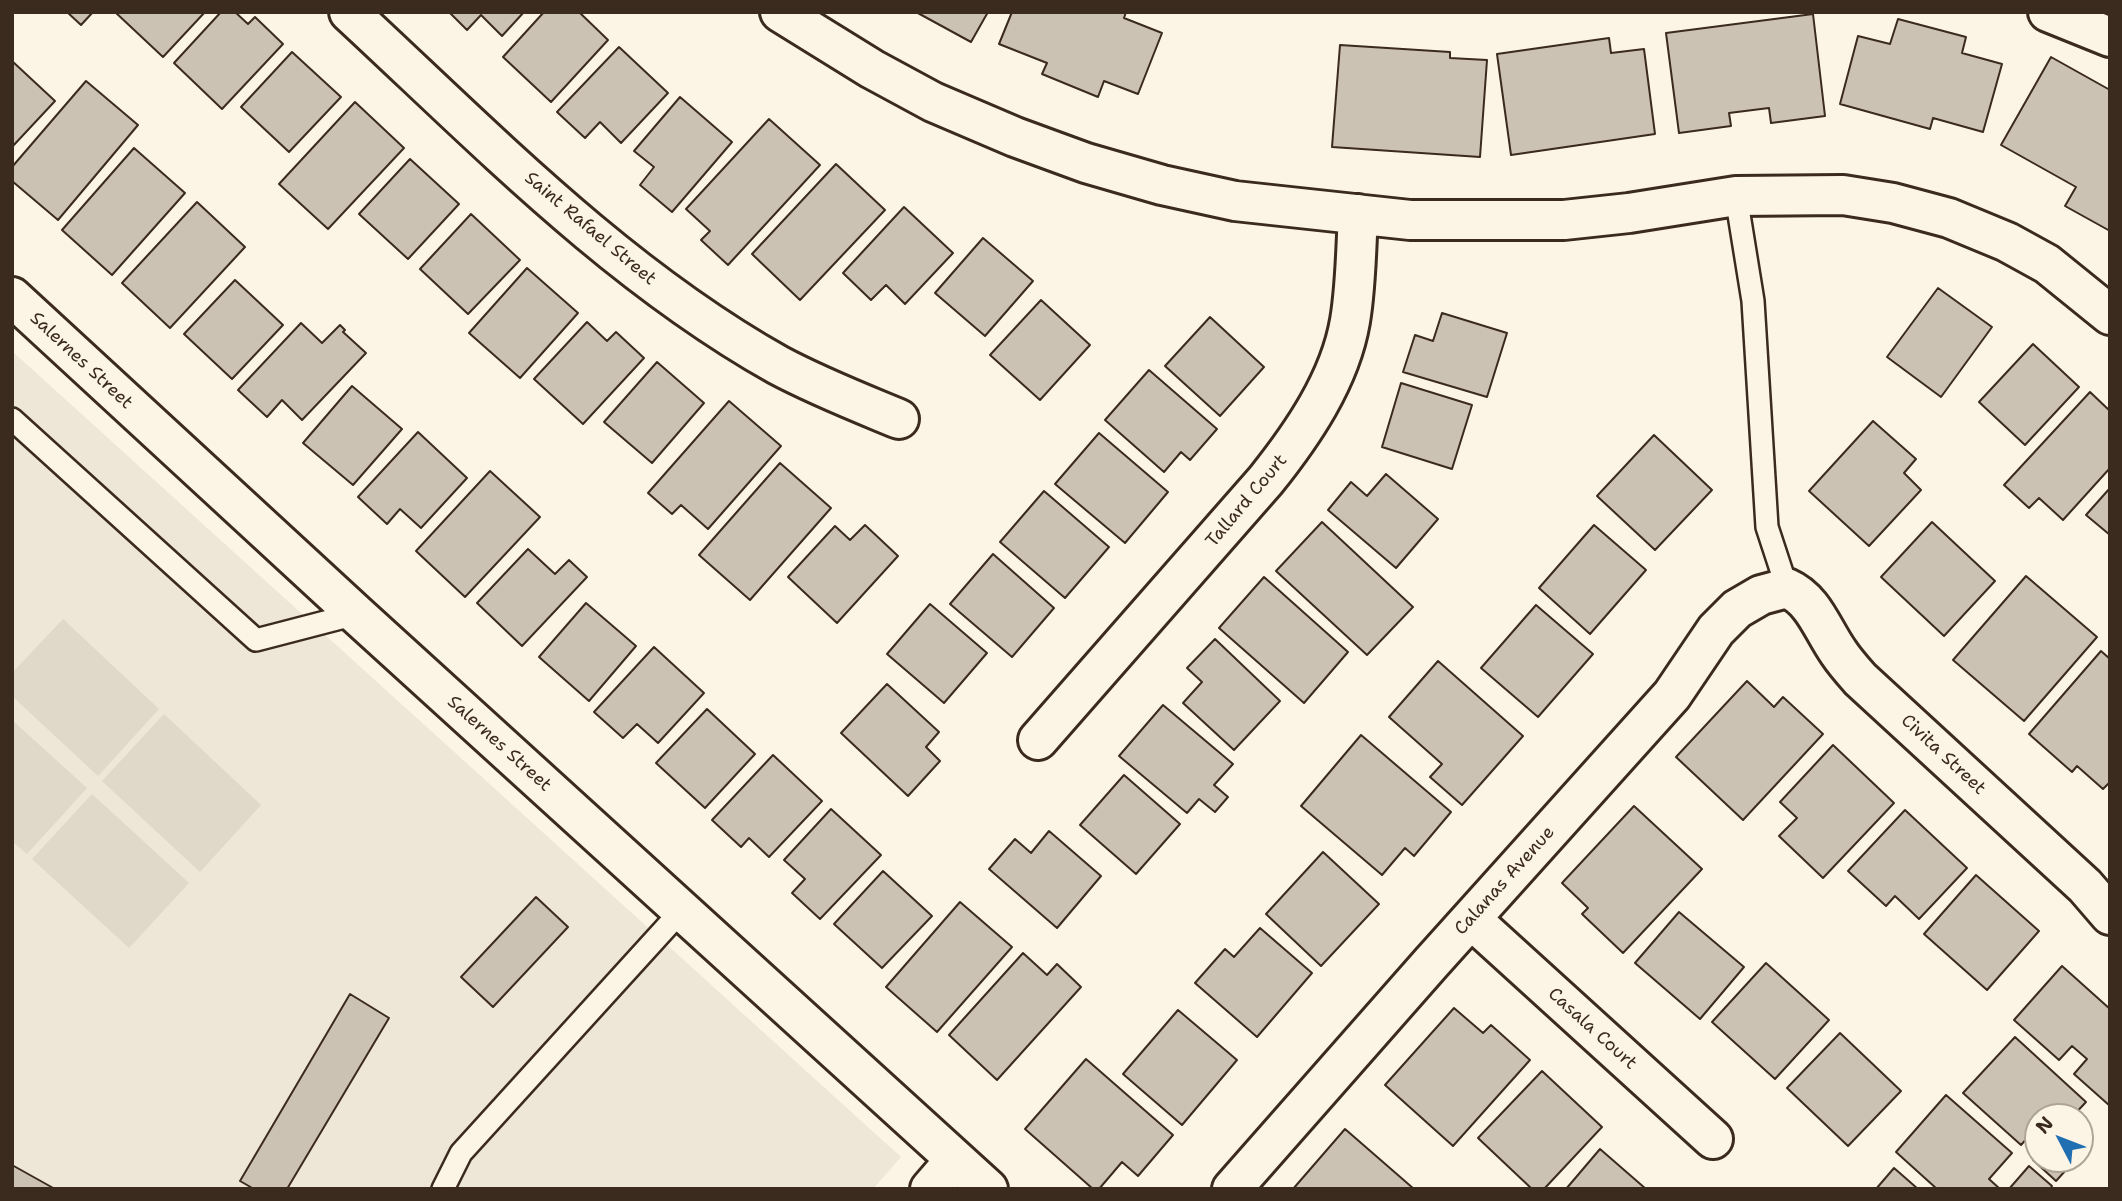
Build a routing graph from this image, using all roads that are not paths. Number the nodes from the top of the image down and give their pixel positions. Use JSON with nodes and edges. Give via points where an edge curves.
{"nodes":[{"id":1,"x":349,"y":12,"type":"edge"},
{"id":2,"x":780,"y":12,"type":"edge"},
{"id":3,"x":2048,"y":12,"type":"edge"},
{"id":4,"x":2110,"y":37,"type":"edge"},
{"id":5,"x":1735,"y":196,"type":"junction"},
{"id":6,"x":1358,"y":214,"type":"junction"},
{"id":7,"x":12,"y":298,"type":"edge"},
{"id":8,"x":2110,"y":315,"type":"edge"},
{"id":9,"x":12,"y":419,"type":"edge"},
{"id":10,"x":899,"y":419,"type":"dead end"},
{"id":11,"x":1787,"y":588,"type":"junction"},
{"id":12,"x":356,"y":614,"type":"junction"},
{"id":13,"x":1038,"y":740,"type":"dead end"},
{"id":14,"x":682,"y":910,"type":"junction"},
{"id":15,"x":2110,"y":915,"type":"edge"},
{"id":16,"x":1471,"y":919,"type":"junction"},
{"id":17,"x":1713,"y":1139,"type":"dead end"},
{"id":18,"x":955,"y":1160,"type":"junction"},
{"id":19,"x":443,"y":1189,"type":"edge"},
{"id":20,"x":930,"y":1189,"type":"edge"},
{"id":21,"x":988,"y":1189,"type":"edge"},
{"id":22,"x":1232,"y":1189,"type":"edge"}],
"edges":[{"from":1,"to":10,"type":"street","name":"Saint Rafael Street","via":[[623,261],[777,364]]},
{"from":2,"to":6,"type":"street","via":[[933,102],[1086,163],[1235,201]]},
{"from":3,"to":4,"type":"street"},
{"from":5,"to":6,"type":"street","via":[[1564,220],[1410,220]]},
{"from":5,"to":8,"type":"street","via":[[1843,195],[1949,218],[2047,264]]},
{"from":5,"to":11,"type":"lane","via":[[1753,301],[1767,527]]},
{"from":6,"to":13,"type":"street","name":"Tallard Court","via":[[1350,322],[1319,405],[1266,480]]},
{"from":7,"to":12,"type":"street","name":"Salernes Street"},
{"from":9,"to":12,"type":"lane","via":[[256,640]]},
{"from":11,"to":15,"type":"street","name":"Civita Street","via":[[1808,603],[1860,680],[2085,886]]},
{"from":11,"to":16,"type":"street","name":"Calanas Avenue","via":[[1761,595],[1737,609],[1716,630],[1672,695]]},
{"from":12,"to":14,"type":"street","name":"Salernes Street"},
{"from":14,"to":18,"type":"street","name":"Salernes Street"},
{"from":14,"to":19,"type":"lane","via":[[461,1153]]},
{"from":16,"to":17,"type":"street","name":"Casala Court"},
{"from":16,"to":22,"type":"street","name":"Calanas Avenue"},
{"from":18,"to":20,"type":"street"},
{"from":18,"to":21,"type":"street","name":"Salernes Street"}]}
